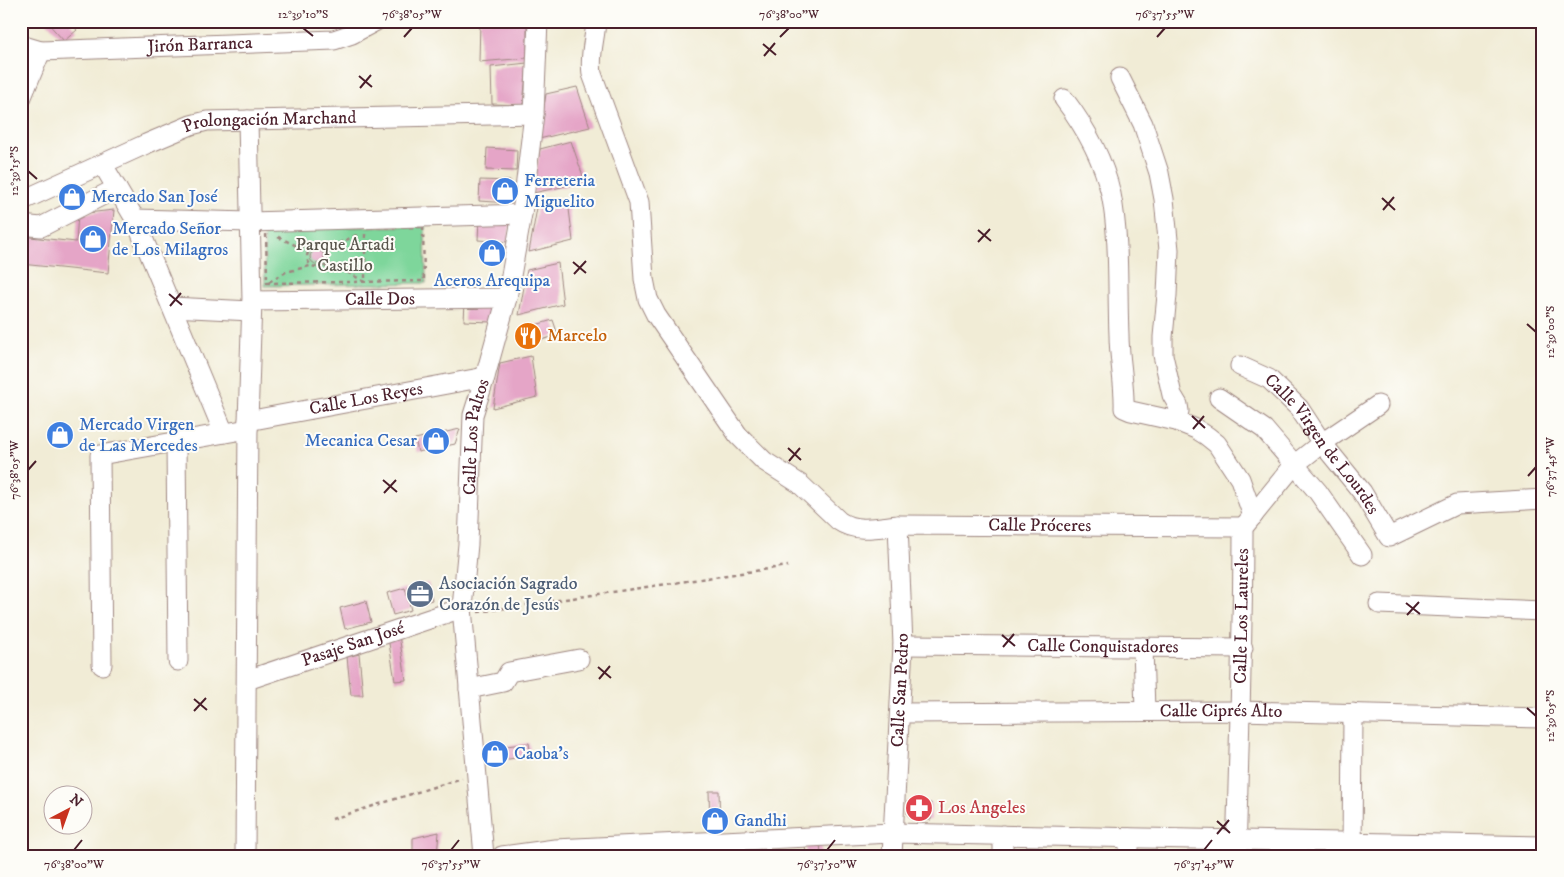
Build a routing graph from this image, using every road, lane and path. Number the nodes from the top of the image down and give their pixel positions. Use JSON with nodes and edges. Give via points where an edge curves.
{"nodes":[{"id":1,"x":376,"y":21,"type":"edge"},
{"id":2,"x":538,"y":21,"type":"edge"},
{"id":3,"x":596,"y":21,"type":"edge"},
{"id":4,"x":21,"y":45,"type":"edge"},
{"id":5,"x":41,"y":51,"type":"junction"},
{"id":6,"x":1120,"y":78,"type":"dead end"},
{"id":7,"x":21,"y":99,"type":"edge"},
{"id":8,"x":1064,"y":99,"type":"dead end"},
{"id":9,"x":534,"y":114,"type":"junction"},
{"id":10,"x":248,"y":120,"type":"junction"},
{"id":11,"x":103,"y":165,"type":"junction"},
{"id":12,"x":117,"y":188,"type":"junction"},
{"id":13,"x":21,"y":201,"type":"edge"},
{"id":14,"x":522,"y":214,"type":"junction"},
{"id":15,"x":135,"y":219,"type":"junction"},
{"id":16,"x":21,"y":225,"type":"edge"},
{"id":17,"x":266,"y":228,"type":"junction"},
{"id":18,"x":365,"y":228,"type":"junction"},
{"id":19,"x":312,"y":248,"type":"junction"},
{"id":20,"x":321,"y":248,"type":"junction"},
{"id":21,"x":312,"y":266,"type":"junction"},
{"id":22,"x":322,"y":266,"type":"junction"},
{"id":23,"x":365,"y":282,"type":"junction"},
{"id":24,"x":267,"y":283,"type":"junction"},
{"id":25,"x":507,"y":298,"type":"junction"},
{"id":26,"x":252,"y":306,"type":"junction"},
{"id":27,"x":172,"y":307,"type":"junction"},
{"id":28,"x":1240,"y":366,"type":"dead end"},
{"id":29,"x":485,"y":378,"type":"junction"},
{"id":30,"x":1219,"y":398,"type":"dead end"},
{"id":31,"x":1378,"y":405,"type":"dead end"},
{"id":32,"x":1176,"y":421,"type":"junction"},
{"id":33,"x":248,"y":425,"type":"junction"},
{"id":34,"x":224,"y":433,"type":"junction"},
{"id":35,"x":176,"y":442,"type":"junction"},
{"id":36,"x":1322,"y":443,"type":"junction"},
{"id":37,"x":1294,"y":465,"type":"junction"},
{"id":38,"x":1543,"y":499,"type":"edge"},
{"id":39,"x":1248,"y":521,"type":"junction"},
{"id":40,"x":898,"y":525,"type":"junction"},
{"id":41,"x":1362,"y":555,"type":"dead end"},
{"id":42,"x":788,"y":566,"type":"dead end"},
{"id":43,"x":1379,"y":604,"type":"dead end"},
{"id":44,"x":462,"y":611,"type":"junction"},
{"id":45,"x":1543,"y":611,"type":"edge"},
{"id":46,"x":903,"y":645,"type":"junction"},
{"id":47,"x":1144,"y":647,"type":"junction"},
{"id":48,"x":1243,"y":648,"type":"junction"},
{"id":49,"x":579,"y":659,"type":"dead end"},
{"id":50,"x":178,"y":661,"type":"dead end"},
{"id":51,"x":102,"y":665,"type":"dead end"},
{"id":52,"x":247,"y":680,"type":"junction"},
{"id":53,"x":469,"y":688,"type":"junction"},
{"id":54,"x":1239,"y":711,"type":"junction"},
{"id":55,"x":1145,"y":712,"type":"junction"},
{"id":56,"x":900,"y":713,"type":"junction"},
{"id":57,"x":1353,"y":714,"type":"junction"},
{"id":58,"x":1543,"y":718,"type":"edge"},
{"id":59,"x":476,"y":773,"type":"junction"},
{"id":60,"x":332,"y":819,"type":"dead end"},
{"id":61,"x":892,"y":833,"type":"junction"},
{"id":62,"x":1003,"y":835,"type":"junction"},
{"id":63,"x":1543,"y":846,"type":"edge"},
{"id":64,"x":1129,"y":847,"type":"edge"},
{"id":65,"x":1236,"y":848,"type":"edge"},
{"id":66,"x":1352,"y":849,"type":"edge"},
{"id":67,"x":1453,"y":850,"type":"edge"},
{"id":68,"x":245,"y":856,"type":"edge"},
{"id":69,"x":484,"y":856,"type":"edge"},
{"id":70,"x":502,"y":856,"type":"edge"},
{"id":71,"x":892,"y":856,"type":"edge"},
{"id":72,"x":1002,"y":856,"type":"edge"}],
"edges":[{"from":1,"to":5,"type":"street","name":"Jirón Barranca","via":[[334,40]]},
{"from":2,"to":9,"type":"street","name":"Calle Los Paltos"},
{"from":3,"to":40,"type":"street","name":"Calle Próceres","via":[[591,52],[592,74],[639,202],[644,279],[652,307],[738,434],[764,461],[800,484],[846,526],[855,529]]},
{"from":4,"to":5,"type":"street","name":"Jirón Barranca"},
{"from":5,"to":7,"type":"street"},
{"from":6,"to":32,"type":"street","via":[[1143,124],[1164,199],[1169,250],[1163,355],[1172,395],[1178,405]]},
{"from":8,"to":32,"type":"street","name":"Calle Los Laureles","via":[[1092,142],[1111,193],[1116,231],[1119,353],[1124,408]]},
{"from":9,"to":10,"type":"street","name":"Prolongación Marchand"},
{"from":9,"to":14,"type":"street","name":"Calle Los Paltos"},
{"from":10,"to":11,"type":"street","name":"Prolongación Marchand","via":[[207,121],[191,125]]},
{"from":10,"to":17,"type":"street"},
{"from":11,"to":12,"type":"street"},
{"from":11,"to":13,"type":"street","name":"Prolongación Marchand"},
{"from":12,"to":15,"type":"street"},
{"from":12,"to":16,"type":"street","via":[[41,227]]},
{"from":14,"to":17,"type":"street"},
{"from":14,"to":25,"type":"street","name":"Calle Los Paltos"},
{"from":15,"to":17,"type":"street"},
{"from":15,"to":27,"type":"street"},
{"from":17,"to":18,"type":"path"},
{"from":17,"to":19,"type":"path","via":[[295,245]]},
{"from":17,"to":24,"type":"path"},
{"from":17,"to":26,"type":"street"},
{"from":18,"to":20,"type":"path","via":[[347,240]]},
{"from":18,"to":23,"type":"path"},
{"from":18,"to":23,"type":"path","via":[[423,227],[424,282]]},
{"from":19,"to":20,"type":"path"},
{"from":19,"to":21,"type":"path","via":[[306,257]]},
{"from":20,"to":22,"type":"path","via":[[328,257]]},
{"from":21,"to":22,"type":"path"},
{"from":21,"to":24,"type":"path","via":[[286,272]]},
{"from":22,"to":23,"type":"path","via":[[338,268]]},
{"from":23,"to":24,"type":"path"},
{"from":25,"to":26,"type":"street","name":"Calle Dos"},
{"from":25,"to":29,"type":"street","name":"Calle Los Paltos"},
{"from":26,"to":27,"type":"street","name":"Calle Dos"},
{"from":26,"to":33,"type":"street"},
{"from":27,"to":34,"type":"street"},
{"from":28,"to":36,"type":"street","name":"Calle Virgen de Lourdes","via":[[1269,379],[1286,394]]},
{"from":29,"to":33,"type":"street","name":"Calle Los Reyes"},
{"from":29,"to":44,"type":"street","name":"Calle Los Paltos","via":[[472,415],[468,544]]},
{"from":30,"to":37,"type":"street","name":"Calle Virgen de Lourdes","via":[[1264,429]]},
{"from":31,"to":36,"type":"street"},
{"from":32,"to":39,"type":"street","name":"Calle Los Laureles","via":[[1196,429],[1216,444],[1240,479]]},
{"from":33,"to":34,"type":"street","name":"Calle Los Reyes"},
{"from":33,"to":52,"type":"street"},
{"from":34,"to":35,"type":"street","name":"Calle Los Reyes"},
{"from":35,"to":50,"type":"street"},
{"from":35,"to":51,"type":"street","name":"Calle Los Reyes","via":[[100,455]]},
{"from":36,"to":37,"type":"street"},
{"from":36,"to":38,"type":"street","name":"Calle Virgen de Lourdes","via":[[1362,492],[1389,537],[1457,504]]},
{"from":37,"to":39,"type":"street"},
{"from":37,"to":41,"type":"street","name":"Calle Virgen de Lourdes","via":[[1318,492]]},
{"from":39,"to":40,"type":"street","name":"Calle Próceres"},
{"from":39,"to":48,"type":"street","name":"Calle Los Laureles"},
{"from":40,"to":46,"type":"street","name":"Calle San Pedro"},
{"from":42,"to":44,"type":"path"},
{"from":43,"to":45,"type":"street"},
{"from":44,"to":52,"type":"street","name":"Pasaje San José"},
{"from":44,"to":53,"type":"street","name":"Calle Los Paltos"},
{"from":46,"to":47,"type":"street","name":"Calle Conquistadores"},
{"from":46,"to":56,"type":"street","name":"Calle San Pedro"},
{"from":47,"to":48,"type":"street","name":"Calle Conquistadores"},
{"from":47,"to":55,"type":"street"},
{"from":48,"to":54,"type":"street","name":"Calle Los Laureles"},
{"from":49,"to":53,"type":"street","via":[[509,672],[503,682]]},
{"from":52,"to":68,"type":"street"},
{"from":53,"to":59,"type":"street","name":"Calle Los Paltos"},
{"from":54,"to":55,"type":"street","name":"Calle Ciprés Alto"},
{"from":54,"to":57,"type":"street","name":"Calle Ciprés Alto"},
{"from":54,"to":65,"type":"street","name":"Calle Los Laureles"},
{"from":55,"to":56,"type":"street","name":"Calle Ciprés Alto"},
{"from":56,"to":61,"type":"street","name":"Calle San Pedro"},
{"from":57,"to":58,"type":"street","name":"Calle Ciprés Alto"},
{"from":57,"to":66,"type":"street"},
{"from":59,"to":60,"type":"path"},
{"from":59,"to":69,"type":"street","name":"Calle Los Paltos"},
{"from":61,"to":62,"type":"street"},
{"from":61,"to":70,"type":"street","via":[[555,849]]},
{"from":61,"to":71,"type":"street","name":"Calle San Pedro"},
{"from":62,"to":64,"type":"street"},
{"from":62,"to":72,"type":"street"},
{"from":63,"to":67,"type":"street"},
{"from":64,"to":65,"type":"street"},
{"from":65,"to":66,"type":"street"},
{"from":66,"to":67,"type":"street"}]}
